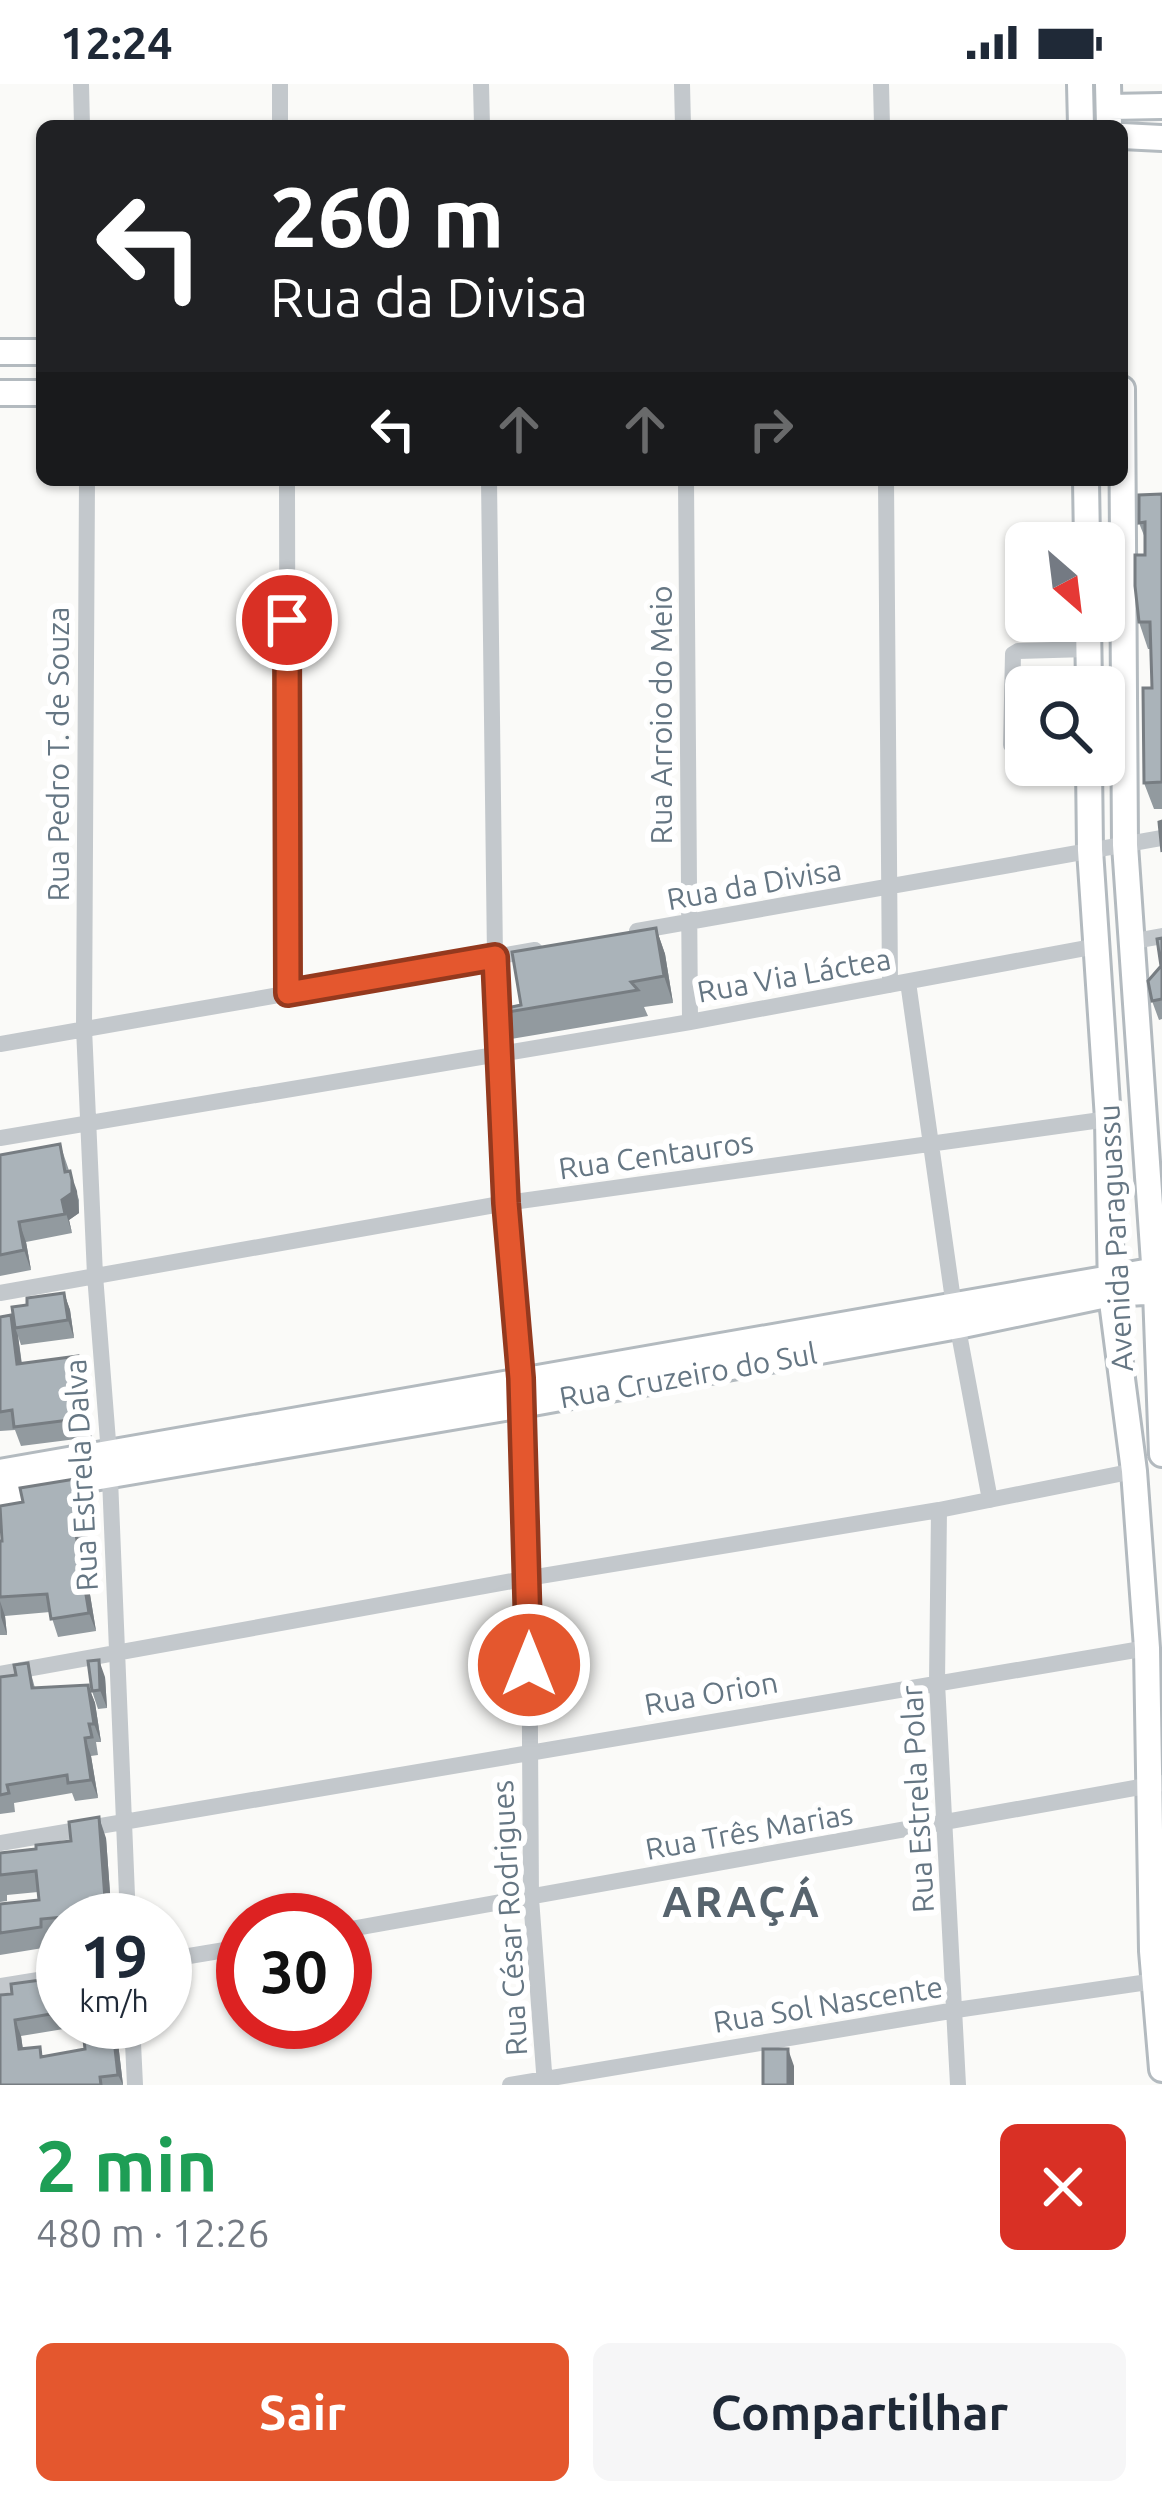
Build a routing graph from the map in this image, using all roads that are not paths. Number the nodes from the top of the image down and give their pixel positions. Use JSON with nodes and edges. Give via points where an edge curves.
{"nodes":[{"id":1,"x":81,"y":84,"type":"edge"},
{"id":2,"x":280,"y":84,"type":"edge"},
{"id":3,"x":482,"y":84,"type":"edge"},
{"id":4,"x":682,"y":84,"type":"edge"},
{"id":5,"x":881,"y":84,"type":"edge"},
{"id":6,"x":1080,"y":84,"type":"edge"},
{"id":7,"x":1109,"y":106,"type":"edge"},
{"id":8,"x":1162,"y":106,"type":"edge"},
{"id":9,"x":82,"y":120,"type":"edge"},
{"id":10,"x":280,"y":120,"type":"edge"},
{"id":11,"x":482,"y":120,"type":"edge"},
{"id":12,"x":682,"y":120,"type":"edge"},
{"id":13,"x":882,"y":120,"type":"edge"},
{"id":14,"x":1081,"y":120,"type":"edge"},
{"id":15,"x":1128,"y":136,"type":"edge"},
{"id":16,"x":1162,"y":138,"type":"edge"},
{"id":17,"x":0,"y":352,"type":"edge"},
{"id":18,"x":36,"y":352,"type":"edge"},
{"id":19,"x":0,"y":393,"type":"edge"},
{"id":20,"x":36,"y":393,"type":"edge"},
{"id":21,"x":87,"y":486,"type":"edge"},
{"id":22,"x":287,"y":486,"type":"edge"},
{"id":23,"x":489,"y":486,"type":"edge"},
{"id":24,"x":686,"y":486,"type":"edge"},
{"id":25,"x":886,"y":486,"type":"edge"},
{"id":26,"x":1086,"y":486,"type":"edge"},
{"id":27,"x":1123,"y":486,"type":"edge"},
{"id":28,"x":1087,"y":522,"type":"edge"},
{"id":29,"x":1088,"y":642,"type":"edge"},
{"id":30,"x":1088,"y":649,"type":"junction"},
{"id":31,"x":1013,"y":666,"type":"edge"},
{"id":32,"x":1088,"y":666,"type":"edge"},
{"id":33,"x":1089,"y":786,"type":"edge"},
{"id":34,"x":1162,"y":838,"type":"edge"},
{"id":35,"x":1125,"y":845,"type":"junction"},
{"id":36,"x":1090,"y":850,"type":"junction"},
{"id":37,"x":888,"y":887,"type":"junction"},
{"id":38,"x":690,"y":922,"type":"junction"},
{"id":39,"x":625,"y":934,"type":"edge"},
{"id":40,"x":1162,"y":936,"type":"edge"},
{"id":41,"x":1129,"y":943,"type":"junction"},
{"id":42,"x":560,"y":945,"type":"edge"},
{"id":43,"x":1097,"y":946,"type":"junction"},
{"id":44,"x":495,"y":957,"type":"junction"},
{"id":45,"x":899,"y":983,"type":"junction"},
{"id":46,"x":288,"y":993,"type":"junction"},
{"id":47,"x":690,"y":1022,"type":"junction"},
{"id":48,"x":84,"y":1028,"type":"junction"},
{"id":49,"x":0,"y":1044,"type":"edge"},
{"id":50,"x":500,"y":1053,"type":"junction"},
{"id":51,"x":1151,"y":1103,"type":"edge"},
{"id":52,"x":1108,"y":1118,"type":"junction"},
{"id":53,"x":89,"y":1122,"type":"junction"},
{"id":54,"x":0,"y":1138,"type":"edge"},
{"id":55,"x":929,"y":1145,"type":"junction"},
{"id":56,"x":506,"y":1203,"type":"junction"},
{"id":57,"x":95,"y":1275,"type":"junction"},
{"id":58,"x":1158,"y":1281,"type":"edge"},
{"id":59,"x":1111,"y":1286,"type":"junction"},
{"id":60,"x":0,"y":1293,"type":"edge"},
{"id":61,"x":956,"y":1317,"type":"junction"},
{"id":62,"x":714,"y":1359,"type":"junction"},
{"id":63,"x":521,"y":1378,"type":"junction"},
{"id":64,"x":522,"y":1405,"type":"junction"},
{"id":65,"x":245,"y":1441,"type":"junction"},
{"id":66,"x":1162,"y":1442,"type":"edge"},
{"id":67,"x":1162,"y":1454,"type":"edge"},
{"id":68,"x":110,"y":1465,"type":"junction"},
{"id":69,"x":0,"y":1472,"type":"edge"},
{"id":70,"x":1134,"y":1472,"type":"junction"},
{"id":71,"x":0,"y":1494,"type":"edge"},
{"id":72,"x":990,"y":1500,"type":"junction"},
{"id":73,"x":939,"y":1510,"type":"junction"},
{"id":74,"x":529,"y":1578,"type":"junction"},
{"id":75,"x":1147,"y":1648,"type":"junction"},
{"id":76,"x":117,"y":1653,"type":"junction"},
{"id":77,"x":0,"y":1674,"type":"edge"},
{"id":78,"x":937,"y":1683,"type":"junction"},
{"id":79,"x":528,"y":1752,"type":"junction"},
{"id":80,"x":1155,"y":1785,"type":"edge"},
{"id":81,"x":946,"y":1822,"type":"junction"},
{"id":82,"x":123,"y":1825,"type":"junction"},
{"id":83,"x":0,"y":1844,"type":"edge"},
{"id":84,"x":127,"y":1893,"type":"edge"},
{"id":85,"x":531,"y":1898,"type":"junction"},
{"id":86,"x":372,"y":1925,"type":"edge"},
{"id":87,"x":36,"y":1980,"type":"edge"},
{"id":88,"x":1155,"y":1981,"type":"junction"},
{"id":89,"x":0,"y":1986,"type":"edge"},
{"id":90,"x":956,"y":2010,"type":"junction"},
{"id":91,"x":133,"y":2049,"type":"edge"},
{"id":92,"x":1162,"y":2069,"type":"edge"},
{"id":93,"x":545,"y":2082,"type":"edge"},
{"id":94,"x":135,"y":2085,"type":"edge"},
{"id":95,"x":510,"y":2085,"type":"edge"},
{"id":96,"x":958,"y":2085,"type":"edge"}],
"edges":[{"from":1,"to":9,"type":"street"},
{"from":2,"to":10,"type":"street"},
{"from":3,"to":11,"type":"street"},
{"from":4,"to":12,"type":"street"},
{"from":5,"to":13,"type":"street"},
{"from":6,"to":14,"type":"main road"},
{"from":7,"to":8,"type":"main road"},
{"from":15,"to":16,"type":"main road"},
{"from":17,"to":18,"type":"main road"},
{"from":19,"to":20,"type":"main road"},
{"from":21,"to":48,"type":"street","name":"Rua Pedro T. de Souza"},
{"from":22,"to":46,"type":"street"},
{"from":23,"to":44,"type":"street","name":"Rua César Rodrigues"},
{"from":24,"to":38,"type":"street","name":"Rua Arroio do Meio"},
{"from":25,"to":37,"type":"street"},
{"from":26,"to":28,"type":"main road"},
{"from":27,"to":35,"type":"main road","name":"Avenida Paraguassu"},
{"from":29,"to":30,"type":"main road"},
{"from":30,"to":31,"type":"street","via":[[1013,654]]},
{"from":30,"to":32,"type":"main road"},
{"from":33,"to":36,"type":"main road","name":"Avenida Paraguassu"},
{"from":34,"to":35,"type":"street","name":"Rua da Divisa"},
{"from":35,"to":36,"type":"street","name":"Rua da Divisa"},
{"from":35,"to":41,"type":"main road","name":"Avenida Paraguassu"},
{"from":36,"to":37,"type":"street","name":"Rua da Divisa"},
{"from":36,"to":43,"type":"main road","name":"Avenida Paraguassu"},
{"from":37,"to":38,"type":"street","name":"Rua da Divisa"},
{"from":37,"to":45,"type":"street"},
{"from":38,"to":39,"type":"street","name":"Rua da Divisa"},
{"from":38,"to":47,"type":"street","name":"Rua Arroio do Meio"},
{"from":40,"to":41,"type":"street"},
{"from":41,"to":51,"type":"main road","name":"Avenida Paraguassu"},
{"from":42,"to":44,"type":"street"},
{"from":43,"to":45,"type":"street","name":"Rua Via Láctea"},
{"from":43,"to":52,"type":"main road","name":"Avenida Paraguassu"},
{"from":44,"to":46,"type":"street"},
{"from":44,"to":50,"type":"street","name":"Rua César Rodrigues"},
{"from":45,"to":47,"type":"street","name":"Rua Via Láctea"},
{"from":45,"to":55,"type":"street"},
{"from":46,"to":48,"type":"street"},
{"from":47,"to":50,"type":"street","name":"Rua Via Láctea"},
{"from":48,"to":49,"type":"street"},
{"from":48,"to":53,"type":"street","name":"Rua Estrela Dalva"},
{"from":50,"to":53,"type":"street","name":"Rua Via Láctea"},
{"from":50,"to":56,"type":"street","name":"Rua César Rodrigues"},
{"from":51,"to":58,"type":"main road","name":"Avenida Paraguassu"},
{"from":52,"to":55,"type":"street","name":"Rua Centauros"},
{"from":52,"to":59,"type":"main road","name":"Avenida Paraguassu"},
{"from":53,"to":54,"type":"street","name":"Rua Via Láctea"},
{"from":53,"to":57,"type":"street","name":"Rua Estrela Dalva"},
{"from":55,"to":56,"type":"street","name":"Rua Centauros"},
{"from":55,"to":61,"type":"street"},
{"from":56,"to":57,"type":"street","name":"Rua Centauros"},
{"from":56,"to":63,"type":"street","name":"Rua César Rodrigues"},
{"from":57,"to":60,"type":"street","name":"Rua Centauros"},
{"from":57,"to":68,"type":"street","name":"Rua Estrela Dalva"},
{"from":58,"to":59,"type":"main road","name":"Rua Cruzeiro do Sul"},
{"from":58,"to":66,"type":"main road","name":"Avenida Paraguassu"},
{"from":59,"to":61,"type":"main road","name":"Rua Cruzeiro do Sul"},
{"from":59,"to":70,"type":"main road","name":"Avenida Paraguassu"},
{"from":61,"to":62,"type":"main road","name":"Rua Cruzeiro do Sul"},
{"from":61,"to":72,"type":"street"},
{"from":62,"to":63,"type":"main road","name":"Rua Cruzeiro do Sul"},
{"from":62,"to":64,"type":"main road","name":"Rua Cruzeiro do Sul"},
{"from":63,"to":64,"type":"street","name":"Rua César Rodrigues"},
{"from":63,"to":65,"type":"main road","name":"Rua Cruzeiro do Sul"},
{"from":64,"to":65,"type":"main road","name":"Rua Cruzeiro do Sul"},
{"from":64,"to":74,"type":"street","name":"Rua César Rodrigues"},
{"from":65,"to":68,"type":"main road","name":"Rua Cruzeiro do Sul"},
{"from":66,"to":67,"type":"main road","name":"Avenida Paraguassu"},
{"from":68,"to":69,"type":"main road","name":"Rua Cruzeiro do Sul"},
{"from":68,"to":71,"type":"main road","name":"Rua Cruzeiro do Sul"},
{"from":68,"to":76,"type":"street","name":"Rua Estrela Dalva"},
{"from":70,"to":72,"type":"street"},
{"from":70,"to":75,"type":"main road","name":"Avenida Paraguassu"},
{"from":72,"to":73,"type":"street"},
{"from":73,"to":74,"type":"street"},
{"from":73,"to":78,"type":"street","name":"Rua Estrela Polar"},
{"from":74,"to":76,"type":"street"},
{"from":74,"to":79,"type":"street","name":"Rua César Rodrigues"},
{"from":75,"to":78,"type":"street","name":"Rua Orion"},
{"from":75,"to":80,"type":"main road","name":"Avenida Paraguassu"},
{"from":76,"to":77,"type":"street"},
{"from":76,"to":82,"type":"street","name":"Rua Estrela Dalva"},
{"from":78,"to":79,"type":"street","name":"Rua Orion"},
{"from":78,"to":81,"type":"street","name":"Rua Estrela Polar"},
{"from":79,"to":82,"type":"street","name":"Rua Orion"},
{"from":79,"to":85,"type":"street","name":"Rua César Rodrigues"},
{"from":80,"to":81,"type":"street","name":"Rua Três Marias"},
{"from":80,"to":88,"type":"main road","name":"Avenida Paraguassu"},
{"from":81,"to":85,"type":"street","name":"Rua Três Marias"},
{"from":81,"to":90,"type":"street","name":"Rua Estrela Polar"},
{"from":82,"to":83,"type":"street","name":"Rua Orion"},
{"from":82,"to":84,"type":"street","name":"Rua Estrela Dalva"},
{"from":85,"to":86,"type":"street","name":"Rua Três Marias"},
{"from":85,"to":93,"type":"street","name":"Rua César Rodrigues"},
{"from":87,"to":89,"type":"street"},
{"from":88,"to":90,"type":"street","name":"Rua Sol Nascente"},
{"from":88,"to":92,"type":"main road","name":"Avenida Paraguassu"},
{"from":90,"to":93,"type":"street","name":"Rua Sol Nascente"},
{"from":90,"to":96,"type":"street","name":"Rua Estrela Polar"},
{"from":91,"to":94,"type":"street"},
{"from":93,"to":95,"type":"street","name":"Rua Sol Nascente"}]}
